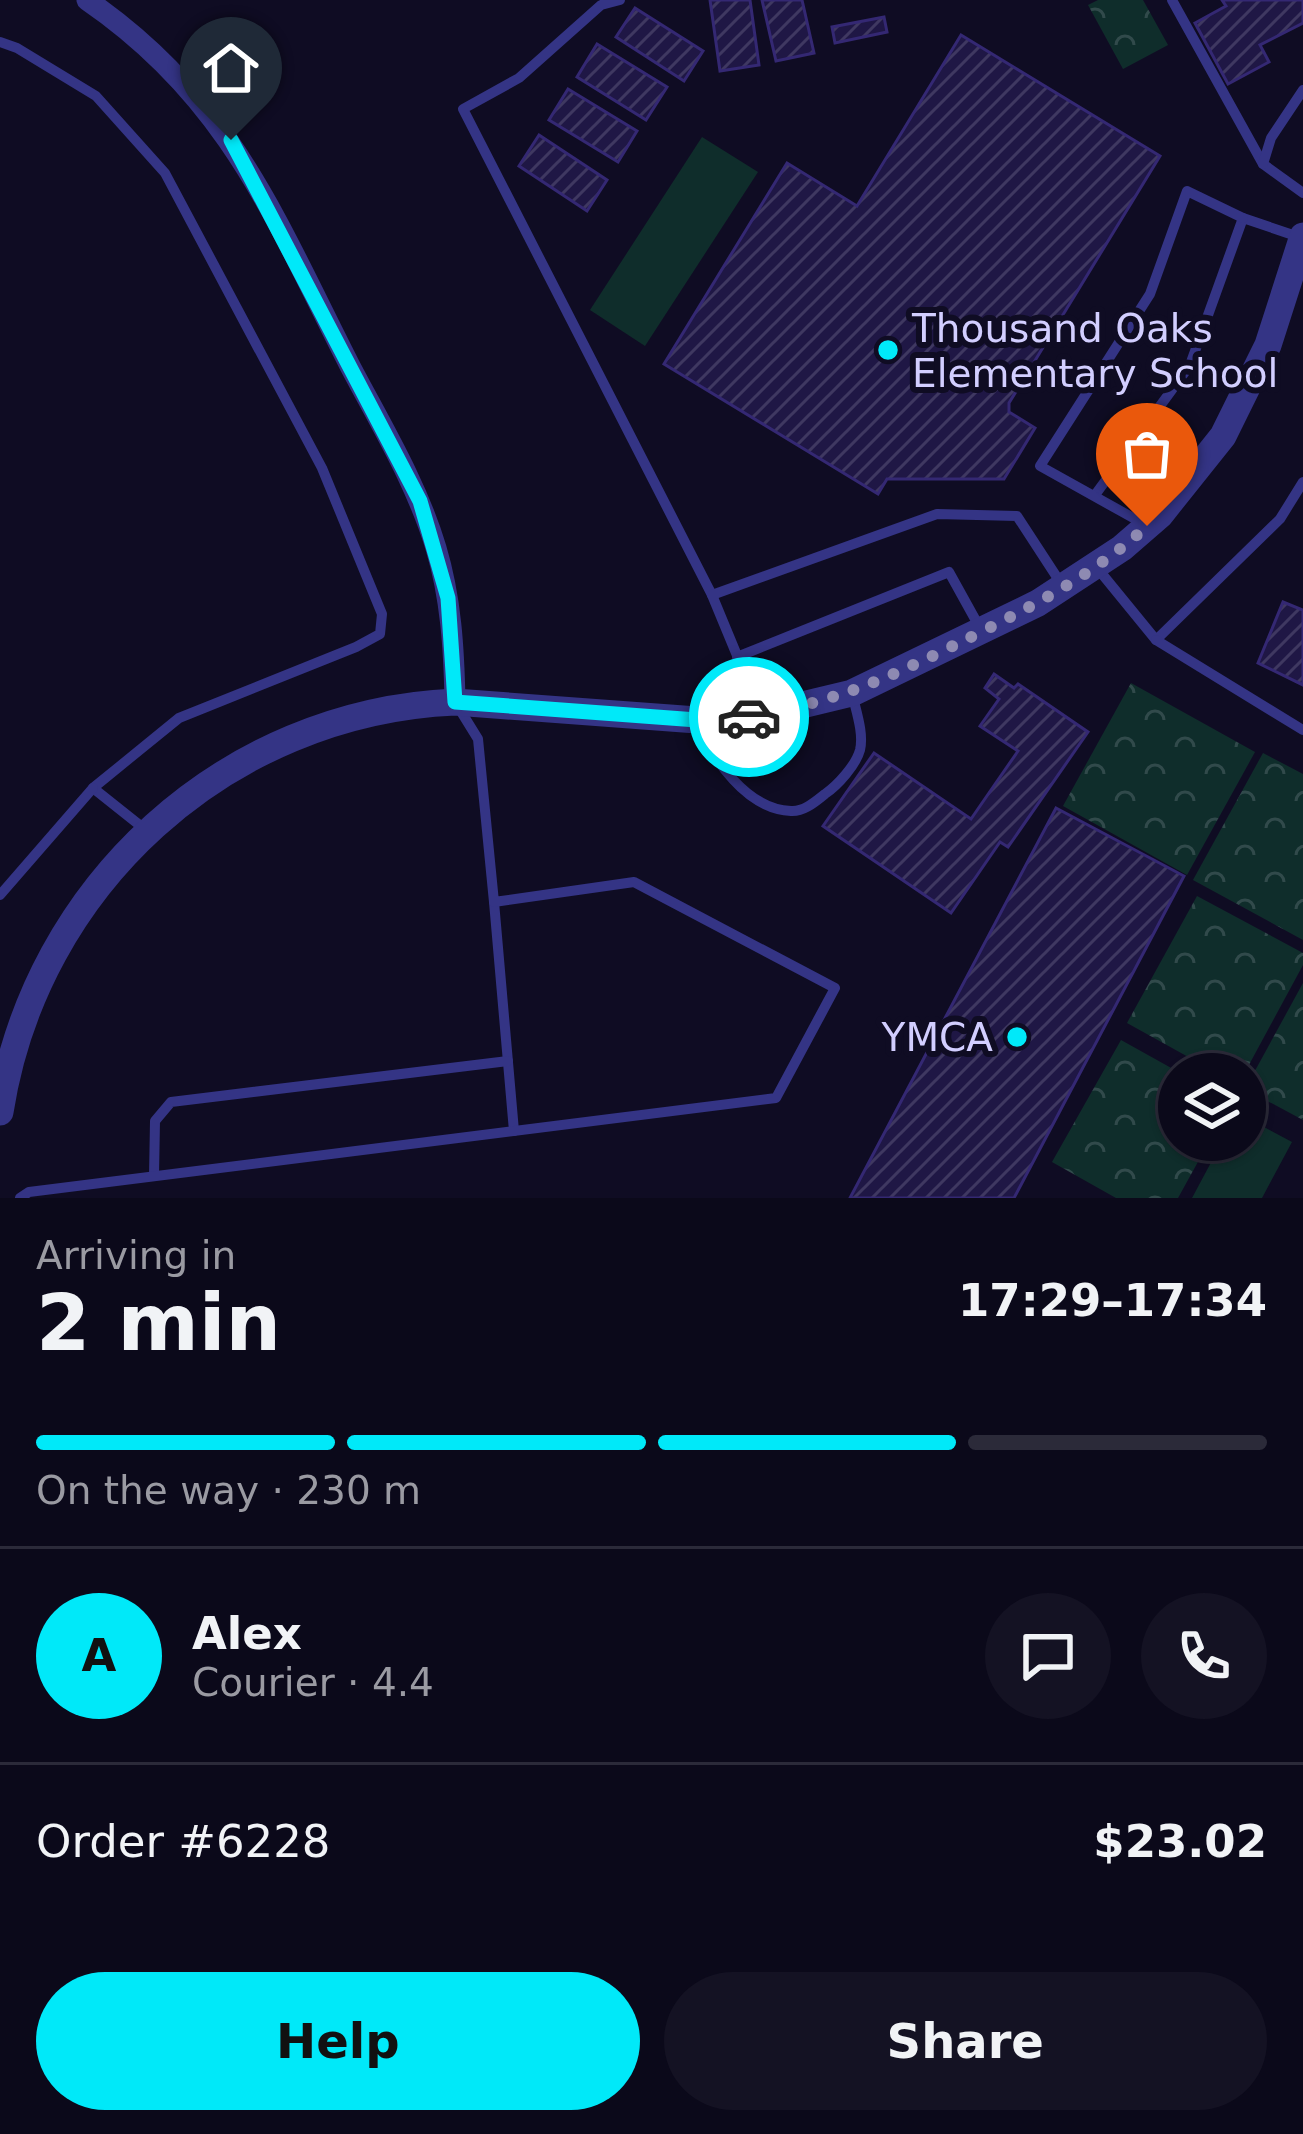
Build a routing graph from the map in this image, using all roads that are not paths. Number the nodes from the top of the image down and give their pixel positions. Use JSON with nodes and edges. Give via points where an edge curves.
{"nodes":[{"id":1,"x":87,"y":0,"type":"edge"},
{"id":2,"x":620,"y":0,"type":"edge"},
{"id":3,"x":1172,"y":0,"type":"edge"},
{"id":4,"x":0,"y":42,"type":"edge"},
{"id":5,"x":1303,"y":90,"type":"edge"},
{"id":6,"x":1263,"y":164,"type":"junction"},
{"id":7,"x":1303,"y":193,"type":"edge"},
{"id":8,"x":1243,"y":218,"type":"junction"},
{"id":9,"x":1303,"y":237,"type":"edge"},
{"id":10,"x":1303,"y":482,"type":"edge"},
{"id":11,"x":1095,"y":495,"type":"junction"},
{"id":12,"x":1147,"y":526,"type":"junction"},
{"id":13,"x":1096,"y":567,"type":"junction"},
{"id":14,"x":1064,"y":588,"type":"junction"},
{"id":15,"x":712,"y":595,"type":"junction"},
{"id":16,"x":982,"y":631,"type":"junction"},
{"id":17,"x":1156,"y":640,"type":"junction"},
{"id":18,"x":737,"y":657,"type":"junction"},
{"id":19,"x":852,"y":694,"type":"junction"},
{"id":20,"x":455,"y":702,"type":"junction"},
{"id":21,"x":761,"y":715,"type":"junction"},
{"id":22,"x":697,"y":720,"type":"junction"},
{"id":23,"x":1303,"y":730,"type":"edge"},
{"id":24,"x":93,"y":788,"type":"junction"},
{"id":25,"x":147,"y":831,"type":"junction"},
{"id":26,"x":0,"y":895,"type":"edge"},
{"id":27,"x":494,"y":902,"type":"junction"},
{"id":28,"x":508,"y":1060,"type":"junction"},
{"id":29,"x":0,"y":1112,"type":"edge"},
{"id":30,"x":514,"y":1131,"type":"junction"},
{"id":31,"x":154,"y":1176,"type":"junction"},
{"id":32,"x":20,"y":1198,"type":"edge"}],
"edges":[{"from":1,"to":20,"type":"street","via":[[190,88],[256,183],[420,501],[448,598]]},
{"from":2,"to":15,"type":"lane","via":[[601,4],[519,78],[463,109]]},
{"from":3,"to":6,"type":"lane"},
{"from":4,"to":24,"type":"lane","via":[[96,96],[165,172],[322,468],[382,614],[380,634],[179,718]]},
{"from":5,"to":6,"type":"lane"},
{"from":6,"to":7,"type":"lane"},
{"from":8,"to":9,"type":"lane"},
{"from":8,"to":11,"type":"lane","via":[[1190,365]]},
{"from":8,"to":11,"type":"lane","via":[[1187,191],[1150,294],[1040,466]]},
{"from":9,"to":12,"type":"street","via":[[1247,393],[1193,477]]},
{"from":10,"to":17,"type":"lane","via":[[1280,519]]},
{"from":11,"to":12,"type":"lane"},
{"from":12,"to":13,"type":"street"},
{"from":13,"to":14,"type":"street"},
{"from":13,"to":17,"type":"lane"},
{"from":14,"to":15,"type":"lane","via":[[1017,516],[937,514]]},
{"from":14,"to":16,"type":"street"},
{"from":15,"to":18,"type":"lane"},
{"from":16,"to":18,"type":"lane","via":[[950,572]]},
{"from":16,"to":19,"type":"street"},
{"from":17,"to":23,"type":"lane"},
{"from":18,"to":21,"type":"lane"},
{"from":19,"to":21,"type":"street"},
{"from":19,"to":22,"type":"lane","via":[[859,754],[833,788],[791,811],[721,769]]},
{"from":20,"to":22,"type":"street"},
{"from":20,"to":25,"type":"street","via":[[374,711],[278,742],[191,793]]},
{"from":20,"to":27,"type":"lane","via":[[478,739]]},
{"from":21,"to":22,"type":"street"},
{"from":24,"to":25,"type":"lane"},
{"from":24,"to":26,"type":"lane"},
{"from":25,"to":29,"type":"street","via":[[58,942],[18,1034]]},
{"from":27,"to":28,"type":"lane"},
{"from":27,"to":30,"type":"lane","via":[[634,882],[835,988],[776,1098]]},
{"from":28,"to":30,"type":"lane"},
{"from":28,"to":31,"type":"lane","via":[[171,1102],[155,1121]]},
{"from":30,"to":31,"type":"lane"},
{"from":31,"to":32,"type":"lane"}]}
